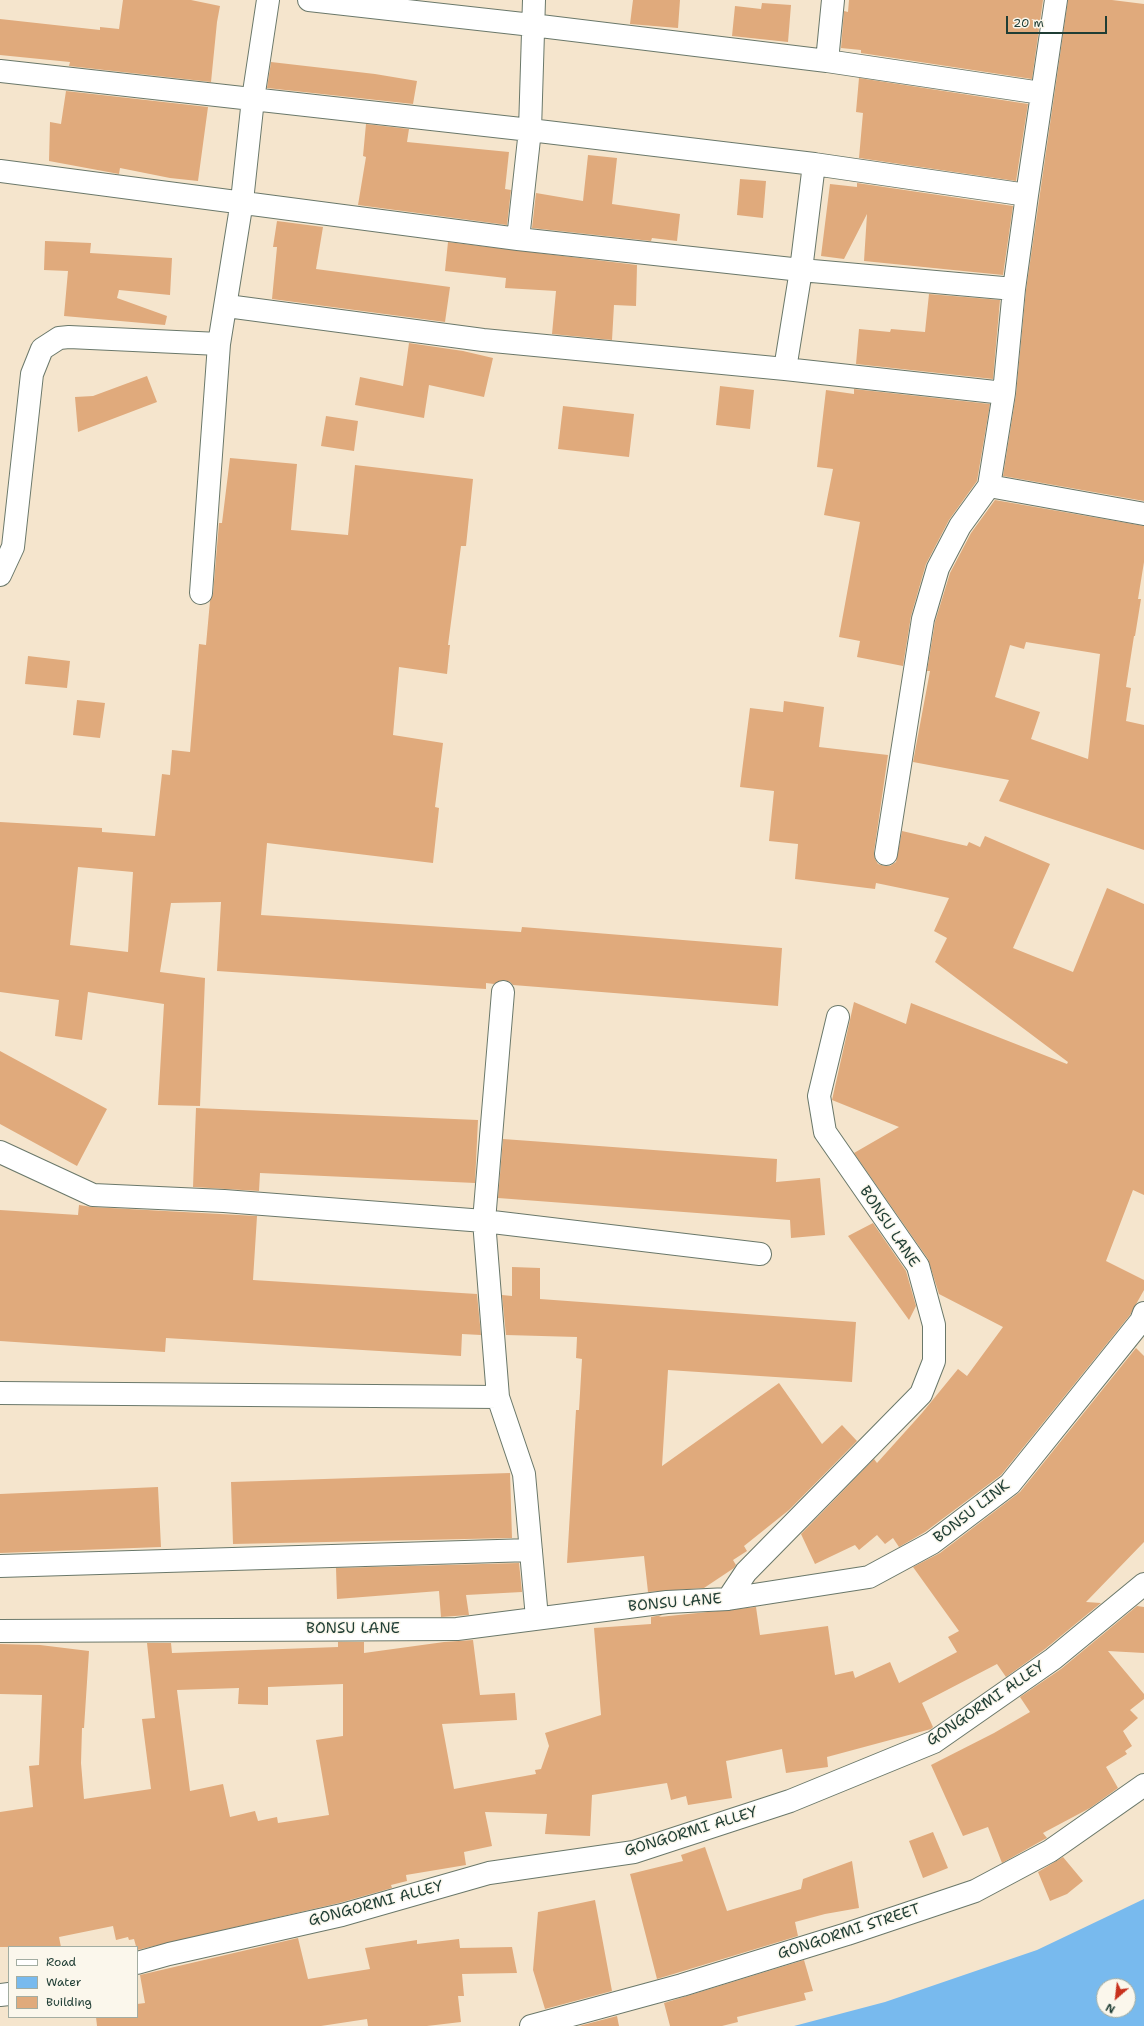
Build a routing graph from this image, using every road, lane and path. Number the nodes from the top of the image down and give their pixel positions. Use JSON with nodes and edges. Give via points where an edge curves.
{"nodes":[{"id":1,"x":268,"y":0,"type":"edge"},
{"id":2,"x":309,"y":0,"type":"edge"},
{"id":3,"x":534,"y":0,"type":"edge"},
{"id":4,"x":833,"y":0,"type":"edge"},
{"id":5,"x":1056,"y":0,"type":"edge"},
{"id":6,"x":532,"y":25,"type":"junction"},
{"id":7,"x":827,"y":61,"type":"junction"},
{"id":8,"x":0,"y":71,"type":"edge"},
{"id":9,"x":1041,"y":93,"type":"junction"},
{"id":10,"x":253,"y":99,"type":"junction"},
{"id":11,"x":530,"y":130,"type":"junction"},
{"id":12,"x":814,"y":164,"type":"junction"},
{"id":13,"x":0,"y":171,"type":"edge"},
{"id":14,"x":1027,"y":195,"type":"junction"},
{"id":15,"x":242,"y":201,"type":"junction"},
{"id":16,"x":518,"y":239,"type":"junction"},
{"id":17,"x":801,"y":270,"type":"junction"},
{"id":18,"x":1014,"y":289,"type":"junction"},
{"id":19,"x":227,"y":306,"type":"junction"},
{"id":20,"x":219,"y":344,"type":"junction"},
{"id":21,"x":785,"y":369,"type":"junction"},
{"id":22,"x":1004,"y":393,"type":"junction"},
{"id":23,"x":989,"y":486,"type":"junction"},
{"id":24,"x":1144,"y":514,"type":"edge"},
{"id":25,"x":0,"y":575,"type":"edge"},
{"id":26,"x":201,"y":593,"type":"dead end"},
{"id":27,"x":886,"y":854,"type":"dead end"},
{"id":28,"x":503,"y":992,"type":"dead end"},
{"id":29,"x":838,"y":1017,"type":"dead end"},
{"id":30,"x":0,"y":1152,"type":"edge"},
{"id":31,"x":484,"y":1221,"type":"junction"},
{"id":32,"x":760,"y":1254,"type":"dead end"},
{"id":33,"x":1143,"y":1319,"type":"edge"},
{"id":34,"x":0,"y":1393,"type":"edge"},
{"id":35,"x":498,"y":1396,"type":"junction"},
{"id":36,"x":531,"y":1550,"type":"junction"},
{"id":37,"x":0,"y":1566,"type":"edge"},
{"id":38,"x":1144,"y":1584,"type":"edge"},
{"id":39,"x":728,"y":1599,"type":"junction"},
{"id":40,"x":537,"y":1618,"type":"junction"},
{"id":41,"x":0,"y":1631,"type":"edge"},
{"id":42,"x":1144,"y":1785,"type":"edge"},
{"id":43,"x":138,"y":1963,"type":"edge"},
{"id":44,"x":531,"y":2026,"type":"edge"}],
"edges":[{"from":1,"to":10,"type":"street"},
{"from":2,"to":6,"type":"street"},
{"from":3,"to":6,"type":"street"},
{"from":4,"to":7,"type":"street"},
{"from":5,"to":9,"type":"street"},
{"from":6,"to":7,"type":"street"},
{"from":6,"to":11,"type":"street"},
{"from":7,"to":9,"type":"street"},
{"from":8,"to":10,"type":"street"},
{"from":9,"to":14,"type":"street"},
{"from":10,"to":11,"type":"street"},
{"from":10,"to":15,"type":"street"},
{"from":11,"to":12,"type":"street"},
{"from":11,"to":16,"type":"street"},
{"from":12,"to":14,"type":"street"},
{"from":12,"to":17,"type":"street"},
{"from":13,"to":15,"type":"street"},
{"from":14,"to":18,"type":"street"},
{"from":15,"to":16,"type":"street"},
{"from":15,"to":19,"type":"street"},
{"from":16,"to":17,"type":"street"},
{"from":17,"to":18,"type":"street"},
{"from":17,"to":21,"type":"street"},
{"from":18,"to":22,"type":"street"},
{"from":19,"to":20,"type":"street"},
{"from":19,"to":21,"type":"street","via":[[483,340]]},
{"from":20,"to":25,"type":"street","via":[[69,337],[59,338],[42,349],[32,374],[13,547]]},
{"from":20,"to":26,"type":"street"},
{"from":21,"to":22,"type":"street"},
{"from":22,"to":23,"type":"street"},
{"from":23,"to":24,"type":"street"},
{"from":23,"to":27,"type":"street","via":[[960,526],[938,568],[923,619]]},
{"from":28,"to":31,"type":"street"},
{"from":29,"to":39,"type":"street","name":"BONSU LANE","via":[[819,1096],[825,1132],[918,1266],[934,1325],[934,1361],[921,1394],[746,1572]]},
{"from":30,"to":31,"type":"street","via":[[93,1194],[224,1201]]},
{"from":31,"to":32,"type":"street"},
{"from":31,"to":35,"type":"street"},
{"from":33,"to":39,"type":"street","name":"BONSU LINK","via":[[1010,1484],[932,1543],[869,1577]]},
{"from":34,"to":35,"type":"street"},
{"from":35,"to":36,"type":"street","via":[[524,1474]]},
{"from":36,"to":37,"type":"street"},
{"from":36,"to":40,"type":"street"},
{"from":38,"to":43,"type":"street","name":"GONGORMI ALLEY","via":[[1053,1659],[934,1742],[790,1801],[634,1852],[489,1873],[342,1915]]},
{"from":39,"to":40,"type":"street","name":"BONSU LANE","via":[[667,1602]]},
{"from":40,"to":41,"type":"street","name":"BONSU LANE","via":[[457,1629]]},
{"from":42,"to":44,"type":"street","name":"GONGORMI STREET","via":[[1050,1851],[975,1891],[682,1985]]}]}
